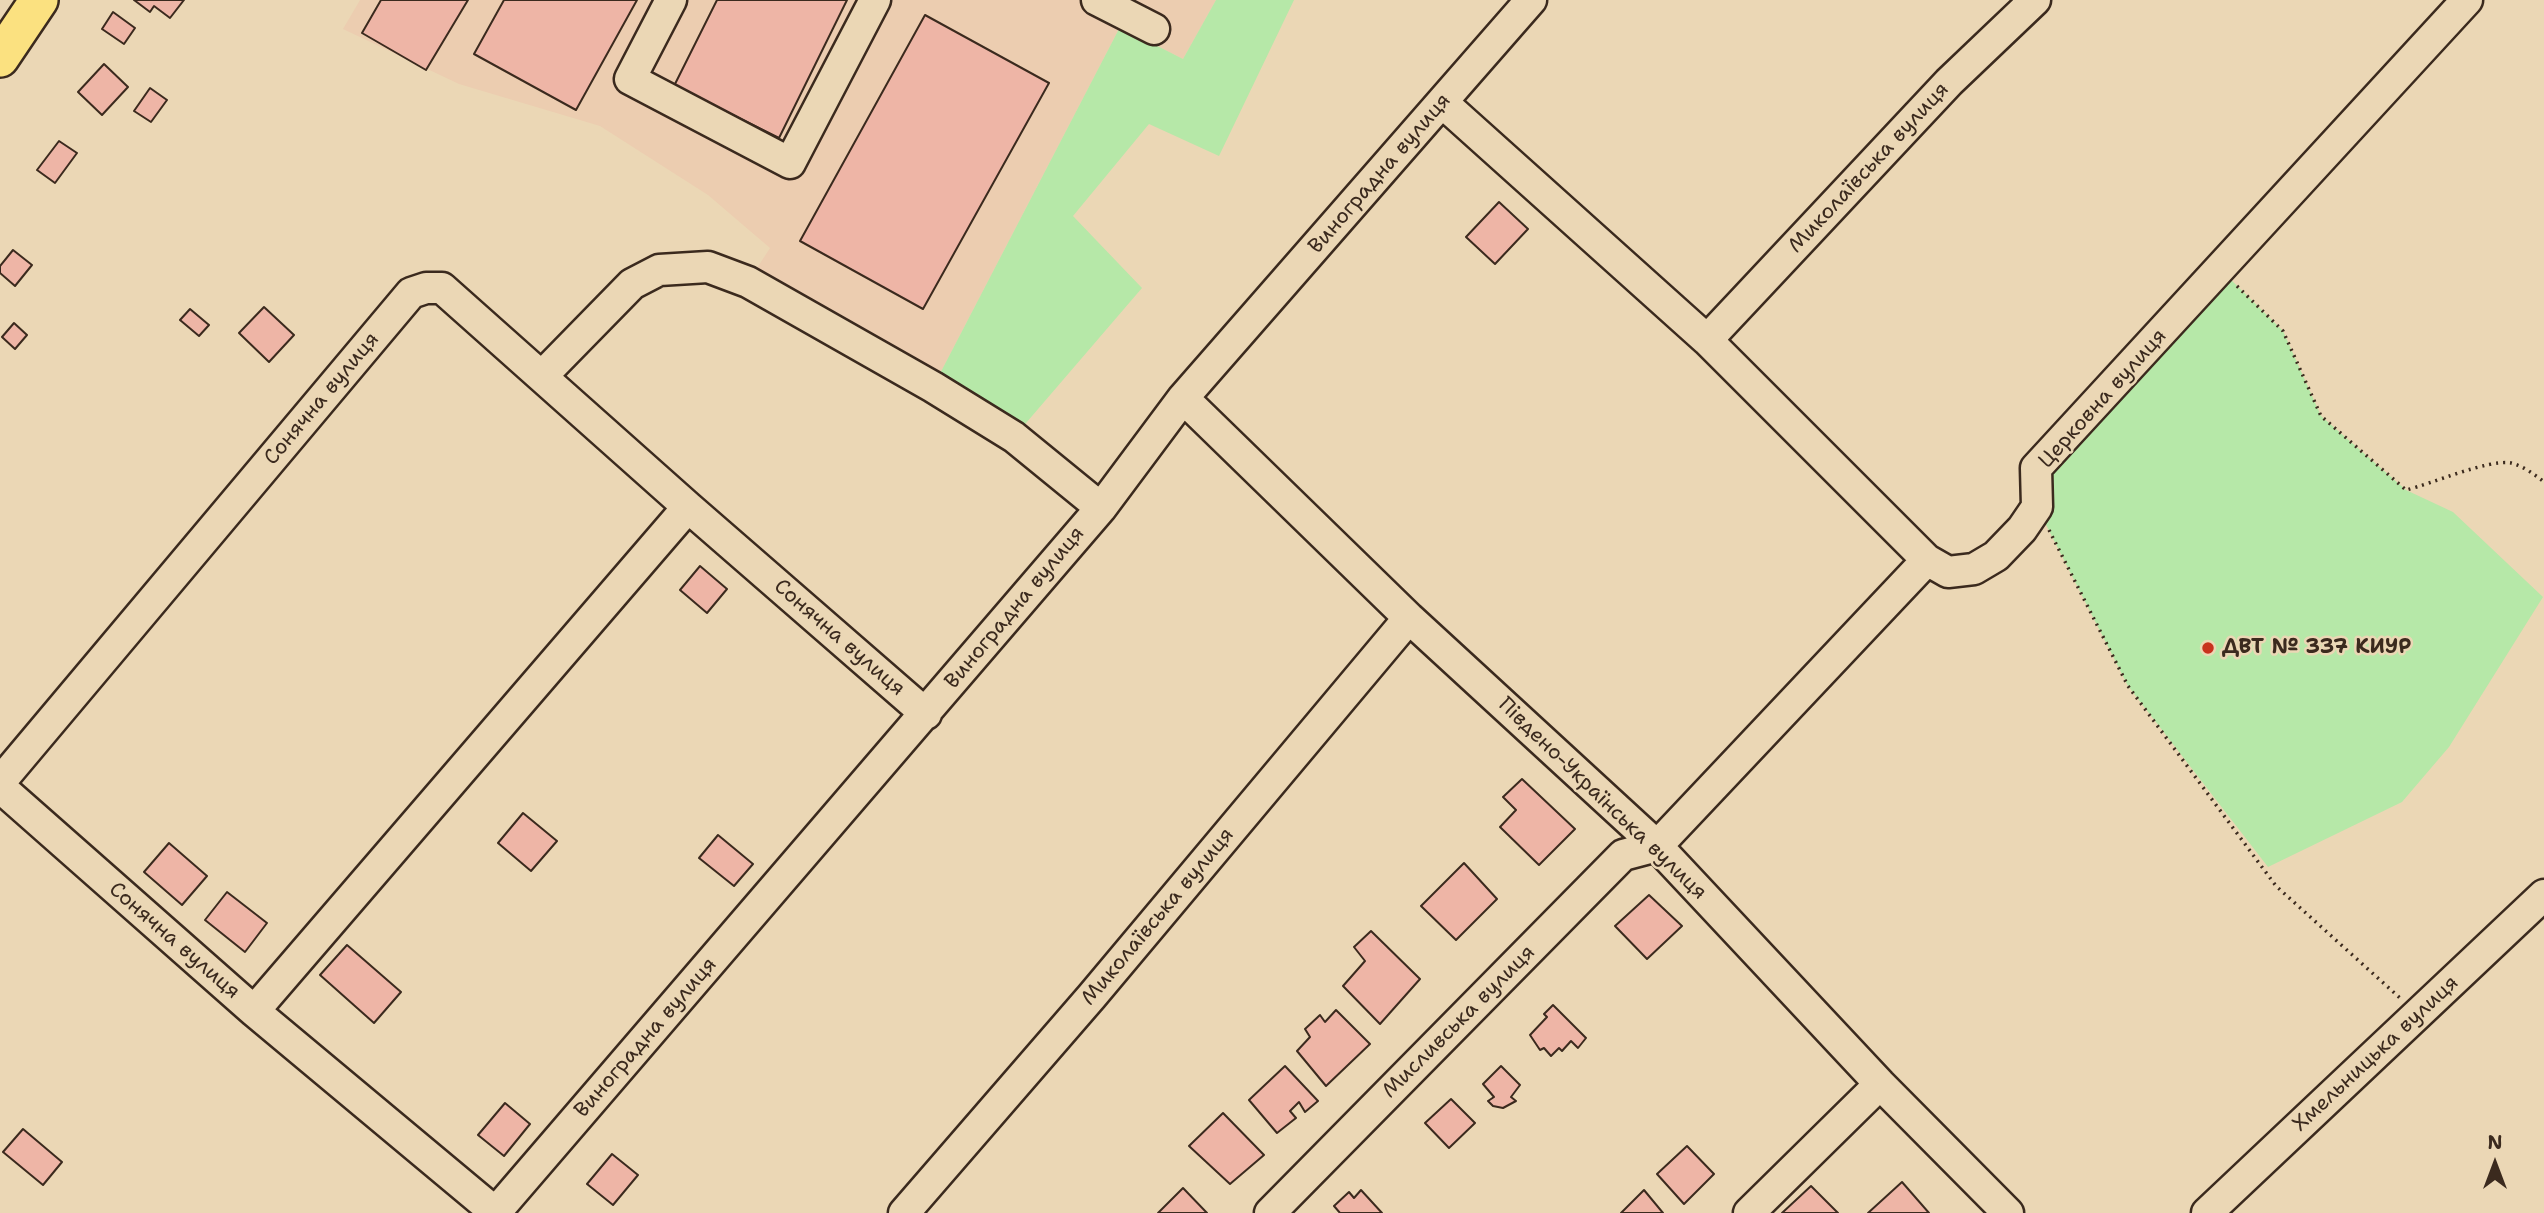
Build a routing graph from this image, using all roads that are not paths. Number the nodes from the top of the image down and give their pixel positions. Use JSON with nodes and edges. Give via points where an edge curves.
{"nodes":[{"id":1,"x":39,"y":0,"type":"edge"},
{"id":2,"x":671,"y":0,"type":"edge"},
{"id":3,"x":875,"y":0,"type":"edge"},
{"id":4,"x":1097,"y":0,"type":"edge"},
{"id":5,"x":1531,"y":0,"type":"edge"},
{"id":6,"x":2035,"y":0,"type":"edge"},
{"id":7,"x":2467,"y":0,"type":"edge"},
{"id":8,"x":1154,"y":29,"type":"dead end"},
{"id":9,"x":0,"y":58,"type":"edge"},
{"id":10,"x":1444,"y":103,"type":"junction"},
{"id":11,"x":1707,"y":340,"type":"junction"},
{"id":12,"x":542,"y":376,"type":"junction"},
{"id":13,"x":1183,"y":398,"type":"junction"},
{"id":14,"x":688,"y":507,"type":"junction"},
{"id":15,"x":1101,"y":508,"type":"junction"},
{"id":16,"x":1927,"y":560,"type":"junction"},
{"id":17,"x":1409,"y":618,"type":"junction"},
{"id":18,"x":926,"y":714,"type":"junction"},
{"id":19,"x":0,"y":782,"type":"edge"},
{"id":20,"x":0,"y":787,"type":"edge"},
{"id":21,"x":1657,"y":846,"type":"junction"},
{"id":22,"x":2544,"y":895,"type":"edge"},
{"id":23,"x":254,"y":1011,"type":"junction"},
{"id":24,"x":1880,"y":1084,"type":"junction"},
{"id":25,"x":496,"y":1213,"type":"edge"},
{"id":26,"x":904,"y":1213,"type":"edge"},
{"id":27,"x":1270,"y":1213,"type":"edge"},
{"id":28,"x":1749,"y":1213,"type":"edge"},
{"id":29,"x":2008,"y":1213,"type":"edge"},
{"id":30,"x":2207,"y":1213,"type":"edge"}],
"edges":[{"from":1,"to":9,"type":"main road"},
{"from":2,"to":3,"type":"street","via":[[630,79],[790,163]]},
{"from":4,"to":8,"type":"street"},
{"from":5,"to":10,"type":"street","name":"Виноградна вулиця"},
{"from":6,"to":11,"type":"street","name":"Миколаївська вулиця","via":[[1949,82]]},
{"from":7,"to":16,"type":"street","name":"Церковна вулиця","via":[[2036,468],[2037,507],[1996,556],[1974,569],[1948,572]]},
{"from":10,"to":11,"type":"street"},
{"from":10,"to":13,"type":"street","name":"Виноградна вулиця"},
{"from":11,"to":16,"type":"street"},
{"from":12,"to":14,"type":"street","name":"Сонячна вулиця"},
{"from":12,"to":15,"type":"street","via":[[632,285],[659,270],[708,267],[748,282],[1002,430]]},
{"from":12,"to":19,"type":"street","name":"Сонячна вулиця","via":[[442,288],[411,293]]},
{"from":13,"to":15,"type":"street","name":"Виноградна вулиця"},
{"from":13,"to":17,"type":"street","name":"Південо-Українська вулиця"},
{"from":14,"to":18,"type":"street","name":"Сонячна вулиця"},
{"from":14,"to":23,"type":"street","name":"Сонячна вулиця"},
{"from":15,"to":18,"type":"street","name":"Виноградна вулиця"},
{"from":16,"to":21,"type":"street"},
{"from":17,"to":21,"type":"street","name":"Південо-Українська вулиця"},
{"from":17,"to":26,"type":"street","name":"Миколаївська вулиця"},
{"from":18,"to":25,"type":"street","name":"Виноградна вулиця"},
{"from":20,"to":23,"type":"street","name":"Сонячна вулиця"},
{"from":21,"to":24,"type":"street","name":"Південо-Українська вулиця"},
{"from":21,"to":27,"type":"street","name":"Мисливська вулиця","via":[[1622,855]]},
{"from":22,"to":30,"type":"street","name":"Хмельницька вулиця"},
{"from":23,"to":25,"type":"street","name":"Сонячна вулиця"},
{"from":24,"to":28,"type":"street"},
{"from":24,"to":29,"type":"street","name":"Південо-Українська вулиця"}]}
